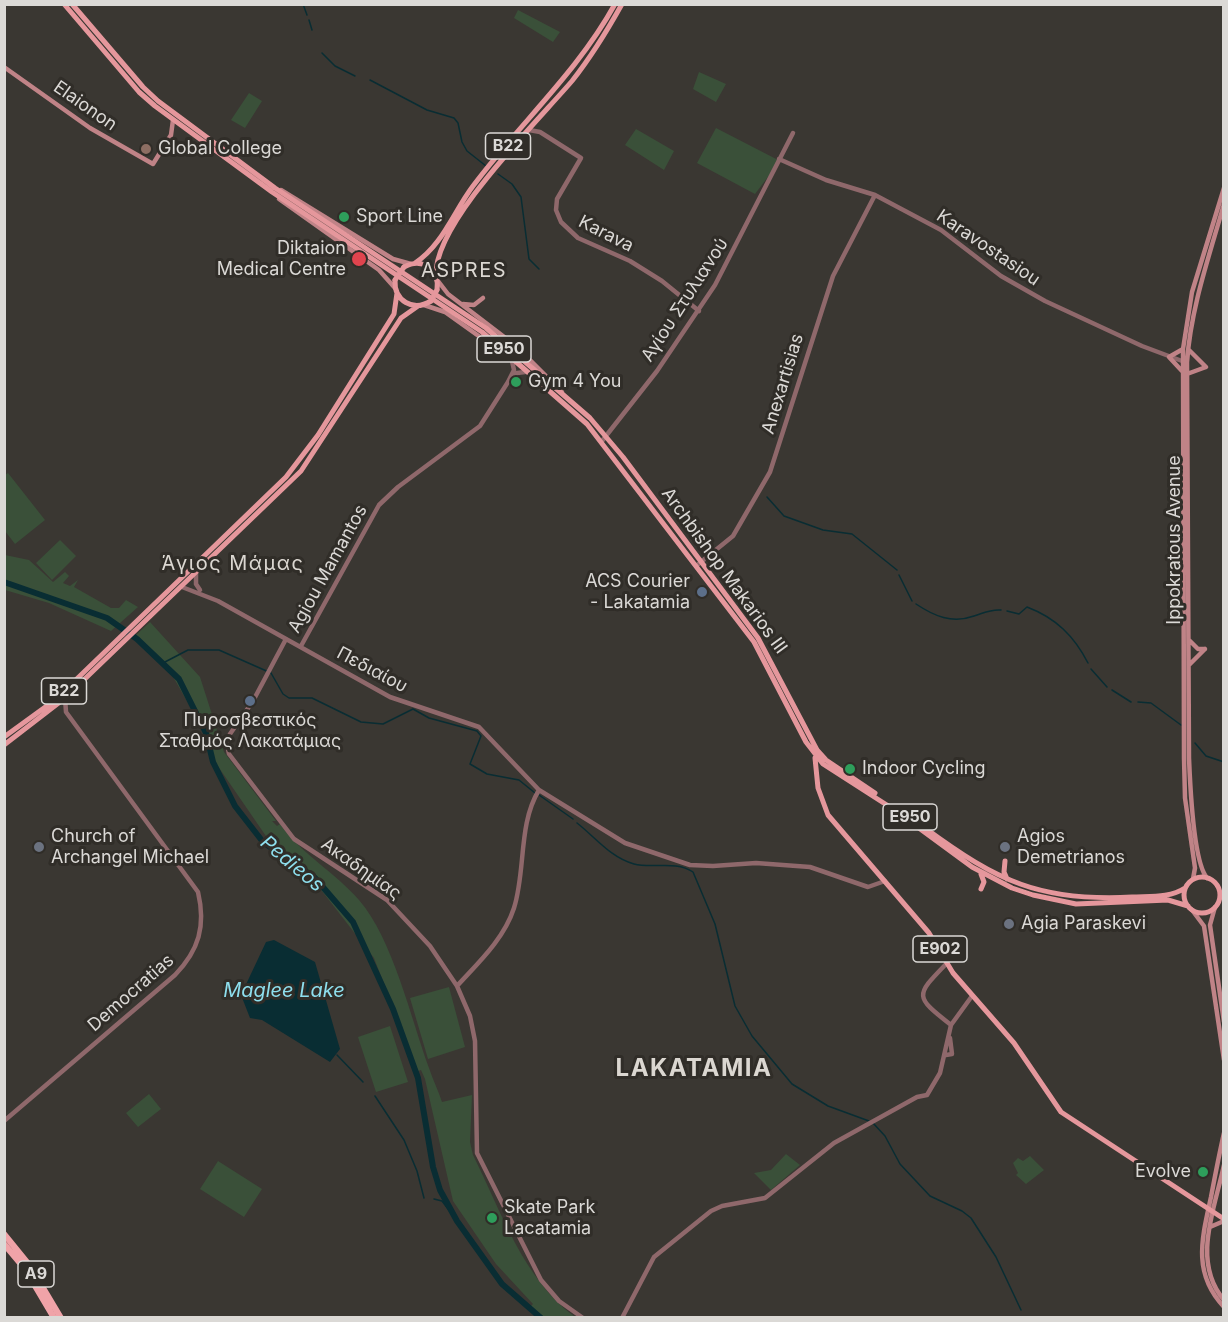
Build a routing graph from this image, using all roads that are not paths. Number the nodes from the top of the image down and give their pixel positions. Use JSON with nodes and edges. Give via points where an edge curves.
{"nodes":[{"id":1,"x":64,"y":4,"type":"edge"},
{"id":2,"x":72,"y":4,"type":"edge"},
{"id":3,"x":622,"y":4,"type":"edge"},
{"id":4,"x":615,"y":5,"type":"edge"},
{"id":5,"x":4,"y":67,"type":"edge"},
{"id":6,"x":173,"y":120,"type":"junction"},
{"id":7,"x":536,"y":121,"type":"junction"},
{"id":8,"x":184,"y":128,"type":"junction"},
{"id":9,"x":529,"y":130,"type":"junction"},
{"id":10,"x":540,"y":132,"type":"junction"},
{"id":11,"x":793,"y":133,"type":"dead end"},
{"id":12,"x":171,"y":135,"type":"junction"},
{"id":13,"x":779,"y":159,"type":"junction"},
{"id":14,"x":1224,"y":188,"type":"edge"},
{"id":15,"x":274,"y":190,"type":"junction"},
{"id":16,"x":875,"y":195,"type":"junction"},
{"id":17,"x":1224,"y":204,"type":"edge"},
{"id":18,"x":413,"y":263,"type":"junction"},
{"id":19,"x":437,"y":279,"type":"junction"},
{"id":20,"x":396,"y":291,"type":"junction"},
{"id":21,"x":483,"y":298,"type":"dead end"},
{"id":22,"x":460,"y":303,"type":"junction"},
{"id":23,"x":421,"y":305,"type":"junction"},
{"id":24,"x":699,"y":311,"type":"junction"},
{"id":25,"x":1186,"y":349,"type":"junction"},
{"id":26,"x":1169,"y":357,"type":"junction"},
{"id":27,"x":1183,"y":359,"type":"junction"},
{"id":28,"x":512,"y":361,"type":"junction"},
{"id":29,"x":525,"y":372,"type":"junction"},
{"id":30,"x":1184,"y":373,"type":"junction"},
{"id":31,"x":508,"y":382,"type":"junction"},
{"id":32,"x":562,"y":392,"type":"junction"},
{"id":33,"x":564,"y":402,"type":"junction"},
{"id":34,"x":604,"y":438,"type":"junction"},
{"id":35,"x":698,"y":565,"type":"junction"},
{"id":36,"x":196,"y":573,"type":"junction"},
{"id":37,"x":182,"y":587,"type":"junction"},
{"id":38,"x":202,"y":592,"type":"junction"},
{"id":39,"x":146,"y":617,"type":"junction"},
{"id":40,"x":286,"y":639,"type":"junction"},
{"id":41,"x":1189,"y":640,"type":"junction"},
{"id":42,"x":120,"y":642,"type":"junction"},
{"id":43,"x":301,"y":646,"type":"junction"},
{"id":44,"x":1188,"y":665,"type":"junction"},
{"id":45,"x":65,"y":698,"type":"junction"},
{"id":46,"x":54,"y":708,"type":"junction"},
{"id":47,"x":66,"y":712,"type":"junction"},
{"id":48,"x":4,"y":737,"type":"edge"},
{"id":49,"x":4,"y":745,"type":"edge"},
{"id":50,"x":815,"y":756,"type":"junction"},
{"id":51,"x":825,"y":762,"type":"junction"},
{"id":52,"x":817,"y":779,"type":"junction"},
{"id":53,"x":537,"y":792,"type":"junction"},
{"id":54,"x":1005,"y":861,"type":"dead end"},
{"id":55,"x":981,"y":873,"type":"junction"},
{"id":56,"x":1207,"y":878,"type":"junction"},
{"id":57,"x":1192,"y":879,"type":"junction"},
{"id":58,"x":1008,"y":880,"type":"junction"},
{"id":59,"x":885,"y":881,"type":"junction"},
{"id":60,"x":1185,"y":888,"type":"junction"},
{"id":61,"x":1221,"y":888,"type":"edge"},
{"id":62,"x":981,"y":889,"type":"dead end"},
{"id":63,"x":1219,"y":902,"type":"edge"},
{"id":64,"x":1190,"y":908,"type":"junction"},
{"id":65,"x":947,"y":963,"type":"junction"},
{"id":66,"x":457,"y":986,"type":"junction"},
{"id":67,"x":972,"y":996,"type":"junction"},
{"id":68,"x":1224,"y":1022,"type":"edge"},
{"id":69,"x":951,"y":1025,"type":"junction"},
{"id":70,"x":1224,"y":1060,"type":"edge"},
{"id":71,"x":4,"y":1121,"type":"edge"},
{"id":72,"x":1224,"y":1133,"type":"edge"},
{"id":73,"x":1224,"y":1165,"type":"edge"},
{"id":74,"x":1211,"y":1196,"type":"junction"},
{"id":75,"x":1193,"y":1200,"type":"junction"},
{"id":76,"x":1211,"y":1212,"type":"junction"},
{"id":77,"x":1224,"y":1220,"type":"edge"},
{"id":78,"x":1210,"y":1227,"type":"junction"},
{"id":79,"x":4,"y":1234,"type":"edge"},
{"id":80,"x":4,"y":1244,"type":"edge"},
{"id":81,"x":1224,"y":1300,"type":"edge"},
{"id":82,"x":1224,"y":1307,"type":"edge"},
{"id":83,"x":54,"y":1317,"type":"edge"},
{"id":84,"x":62,"y":1317,"type":"edge"},
{"id":85,"x":583,"y":1317,"type":"edge"},
{"id":86,"x":622,"y":1317,"type":"edge"}],
"edges":[{"from":1,"to":6,"type":"main road","number":"E950","via":[[139,92]]},
{"from":2,"to":15,"type":"main road","number":"E950","via":[[149,93]]},
{"from":3,"to":7,"type":"main road","number":"B22","via":[[584,65]]},
{"from":4,"to":18,"type":"main road","number":"B22","via":[[578,63],[474,184],[433,248]]},
{"from":5,"to":12,"type":"main road","name":"Elaionon","via":[[99,134],[153,164]]},
{"from":6,"to":8,"type":"main road","number":"E950"},
{"from":6,"to":12,"type":"main road"},
{"from":7,"to":9,"type":"main road","number":"B22"},
{"from":7,"to":10,"type":"street"},
{"from":8,"to":12,"type":"main road"},
{"from":8,"to":15,"type":"main road","number":"E950"},
{"from":9,"to":10,"type":"street"},
{"from":9,"to":19,"type":"main road","number":"B22","via":[[464,210],[438,257]]},
{"from":10,"to":24,"type":"street","name":"Karava","via":[[581,158],[557,199],[561,222],[578,238],[649,273]]},
{"from":11,"to":13,"type":"street","name":"Αγίου Στυλιανού"},
{"from":13,"to":16,"type":"street","name":"Karavostasiou","via":[[826,180]]},
{"from":13,"to":24,"type":"street","name":"Αγίου Στυλιανού","via":[[738,245]]},
{"from":14,"to":25,"type":"main road","via":[[1199,269],[1188,316]]},
{"from":15,"to":18,"type":"main road","number":"E950","via":[[293,195],[393,260]]},
{"from":15,"to":20,"type":"main road","number":"E950","via":[[322,232],[379,270]]},
{"from":15,"to":32,"type":"main road","number":"E950","via":[[480,324]]},
{"from":15,"to":33,"type":"main road","number":"E950","via":[[475,327]]},
{"from":16,"to":26,"type":"street","name":"Karavostasiou","via":[[941,230],[1001,276],[1029,292]]},
{"from":16,"to":35,"type":"street","name":"Anexartisias","via":[[833,276],[770,472],[733,536]]},
{"from":17,"to":25,"type":"main road","name":"Ippokratous Avenue","via":[[1202,273]]},
{"from":18,"to":19,"type":"main road","via":[[429,267]]},
{"from":18,"to":20,"type":"main road","bridge":true,"via":[[404,267],[395,280]]},
{"from":19,"to":22,"type":"main road","number":"E950"},
{"from":19,"to":23,"type":"main road","bridge":true,"via":[[431,301]]},
{"from":20,"to":23,"type":"main road","via":[[406,304]]},
{"from":20,"to":39,"type":"main road","number":"B22","via":[[394,314],[295,468]]},
{"from":21,"to":22,"type":"main road","via":[[474,305]]},
{"from":22,"to":32,"type":"main road","number":"E950","via":[[516,346]]},
{"from":23,"to":28,"type":"main road","number":"E950","via":[[438,308]]},
{"from":23,"to":36,"type":"main road","number":"B22","via":[[401,319],[301,471]]},
{"from":24,"to":34,"type":"street","name":"Αγίου Στυλιανού"},
{"from":25,"to":26,"type":"main road"},
{"from":25,"to":27,"type":"main road","name":"Ippokratous Avenue"},
{"from":25,"to":30,"type":"main road","name":"Ippokratous Avenue"},
{"from":25,"to":30,"type":"main road","via":[[1206,367]]},
{"from":26,"to":27,"type":"street","name":"Karavostasiou"},
{"from":26,"to":30,"type":"main road"},
{"from":27,"to":30,"type":"main road","name":"Ippokratous Avenue"},
{"from":28,"to":29,"type":"main road","number":"E950"},
{"from":28,"to":31,"type":"street","name":"Agiou Mamantos","via":[[514,370]]},
{"from":29,"to":31,"type":"street","name":"Agiou Mamantos","via":[[517,373]]},
{"from":29,"to":33,"type":"main road","number":"E950"},
{"from":30,"to":41,"type":"main road","name":"Ippokratous Avenue"},
{"from":30,"to":57,"type":"main road","name":"Ippokratous Avenue","via":[[1184,776],[1195,867]]},
{"from":31,"to":43,"type":"street","name":"Agiou Mamantos","via":[[473,433],[398,487],[379,506]]},
{"from":32,"to":34,"type":"main road","number":"E950"},
{"from":33,"to":34,"type":"main road","number":"E950"},
{"from":34,"to":35,"type":"main road","name":"Archbishop Makarios III","number":"E950"},
{"from":35,"to":50,"type":"main road","name":"Archbishop Makarios III","number":"E950","via":[[754,642]]},
{"from":35,"to":51,"type":"main road","name":"Archbishop Makarios III","number":"E950","via":[[758,638],[808,738]]},
{"from":36,"to":37,"type":"main road","number":"B22"},
{"from":36,"to":38,"type":"street","via":[[196,584]]},
{"from":37,"to":38,"type":"street","name":"Πεδιαίου"},
{"from":37,"to":39,"type":"main road","number":"B22"},
{"from":38,"to":40,"type":"street","name":"Πεδιαίου"},
{"from":39,"to":42,"type":"main road","number":"B22"},
{"from":40,"to":43,"type":"street","name":"Πεδιαίου"},
{"from":40,"to":66,"type":"street","name":"Ακαδημίας","via":[[230,734],[229,754],[294,839],[387,900],[430,946]]},
{"from":41,"to":44,"type":"main road","name":"Ippokratous Avenue"},
{"from":41,"to":44,"type":"main road","via":[[1195,647],[1205,649]]},
{"from":42,"to":45,"type":"main road","number":"B22"},
{"from":42,"to":48,"type":"main road","number":"B22","via":[[55,700]]},
{"from":43,"to":53,"type":"street","name":"Πεδιαίου","via":[[390,697],[479,727]]},
{"from":44,"to":56,"type":"main road","name":"Ippokratous Avenue","via":[[1191,797],[1201,870]]},
{"from":45,"to":46,"type":"main road","number":"B22"},
{"from":45,"to":47,"type":"street"},
{"from":46,"to":47,"type":"street"},
{"from":46,"to":49,"type":"main road","number":"B22"},
{"from":47,"to":71,"type":"street","name":"Democratias","via":[[198,892],[202,906],[200,937],[194,953],[175,975]]},
{"from":50,"to":51,"type":"main road","name":"Archbishop Makarios III","number":"E950"},
{"from":50,"to":52,"type":"main road","name":"Archbishop Makarios III"},
{"from":51,"to":52,"type":"main road"},
{"from":51,"to":55,"type":"main road","number":"E950"},
{"from":51,"to":58,"type":"main road","number":"E950","via":[[967,858]]},
{"from":52,"to":59,"type":"main road","name":"Archbishop Makarios III","number":"E902","via":[[828,815]]},
{"from":53,"to":59,"type":"street","name":"Πεδιαίου","via":[[625,843],[684,863],[810,867],[868,887]]},
{"from":53,"to":66,"type":"street","via":[[531,805],[517,897],[509,922]]},
{"from":54,"to":58,"type":"main road"},
{"from":55,"to":62,"type":"main road"},
{"from":55,"to":64,"type":"main road","number":"E950","via":[[1061,902],[1168,900]]},
{"from":56,"to":57,"type":"main road"},
{"from":56,"to":61,"type":"main road"},
{"from":57,"to":60,"type":"main road"},
{"from":58,"to":60,"type":"main road","number":"E950","via":[[1035,890],[1086,898],[1168,895]]},
{"from":59,"to":65,"type":"main road","number":"E902","via":[[929,933]]},
{"from":60,"to":64,"type":"main road","via":[[1184,898]]},
{"from":61,"to":63,"type":"main road"},
{"from":63,"to":64,"type":"main road","via":[[1204,912]]},
{"from":63,"to":68,"type":"main road","via":[[1210,925]]},
{"from":64,"to":70,"type":"main road","via":[[1204,926]]},
{"from":65,"to":67,"type":"main road","number":"E902"},
{"from":65,"to":69,"type":"street","via":[[924,987],[922,997],[926,1006]]},
{"from":66,"to":85,"type":"street","name":"Ακαδημίας","via":[[470,1016],[475,1041],[477,1153],[541,1280],[559,1301]]},
{"from":67,"to":69,"type":"street"},
{"from":67,"to":75,"type":"main road","number":"E902","via":[[1014,1043],[1061,1112]]},
{"from":69,"to":86,"type":"street","via":[[948,1051],[927,1095],[834,1143],[765,1198],[722,1206],[675,1238],[654,1257]]},
{"from":72,"to":74,"type":"main road"},
{"from":73,"to":76,"type":"main road"},
{"from":74,"to":75,"type":"main road","via":[[1203,1201]]},
{"from":74,"to":76,"type":"main road"},
{"from":75,"to":76,"type":"main road","number":"E902"},
{"from":76,"to":77,"type":"main road","number":"E902"},
{"from":76,"to":78,"type":"main road"},
{"from":76,"to":82,"type":"main road","via":[[1201,1247],[1202,1266],[1211,1291]]},
{"from":77,"to":78,"type":"main road"},
{"from":78,"to":81,"type":"main road","via":[[1208,1267]]},
{"from":79,"to":84,"type":"highway","number":"A9"},
{"from":80,"to":83,"type":"highway","number":"A9","via":[[26,1269]]}]}
